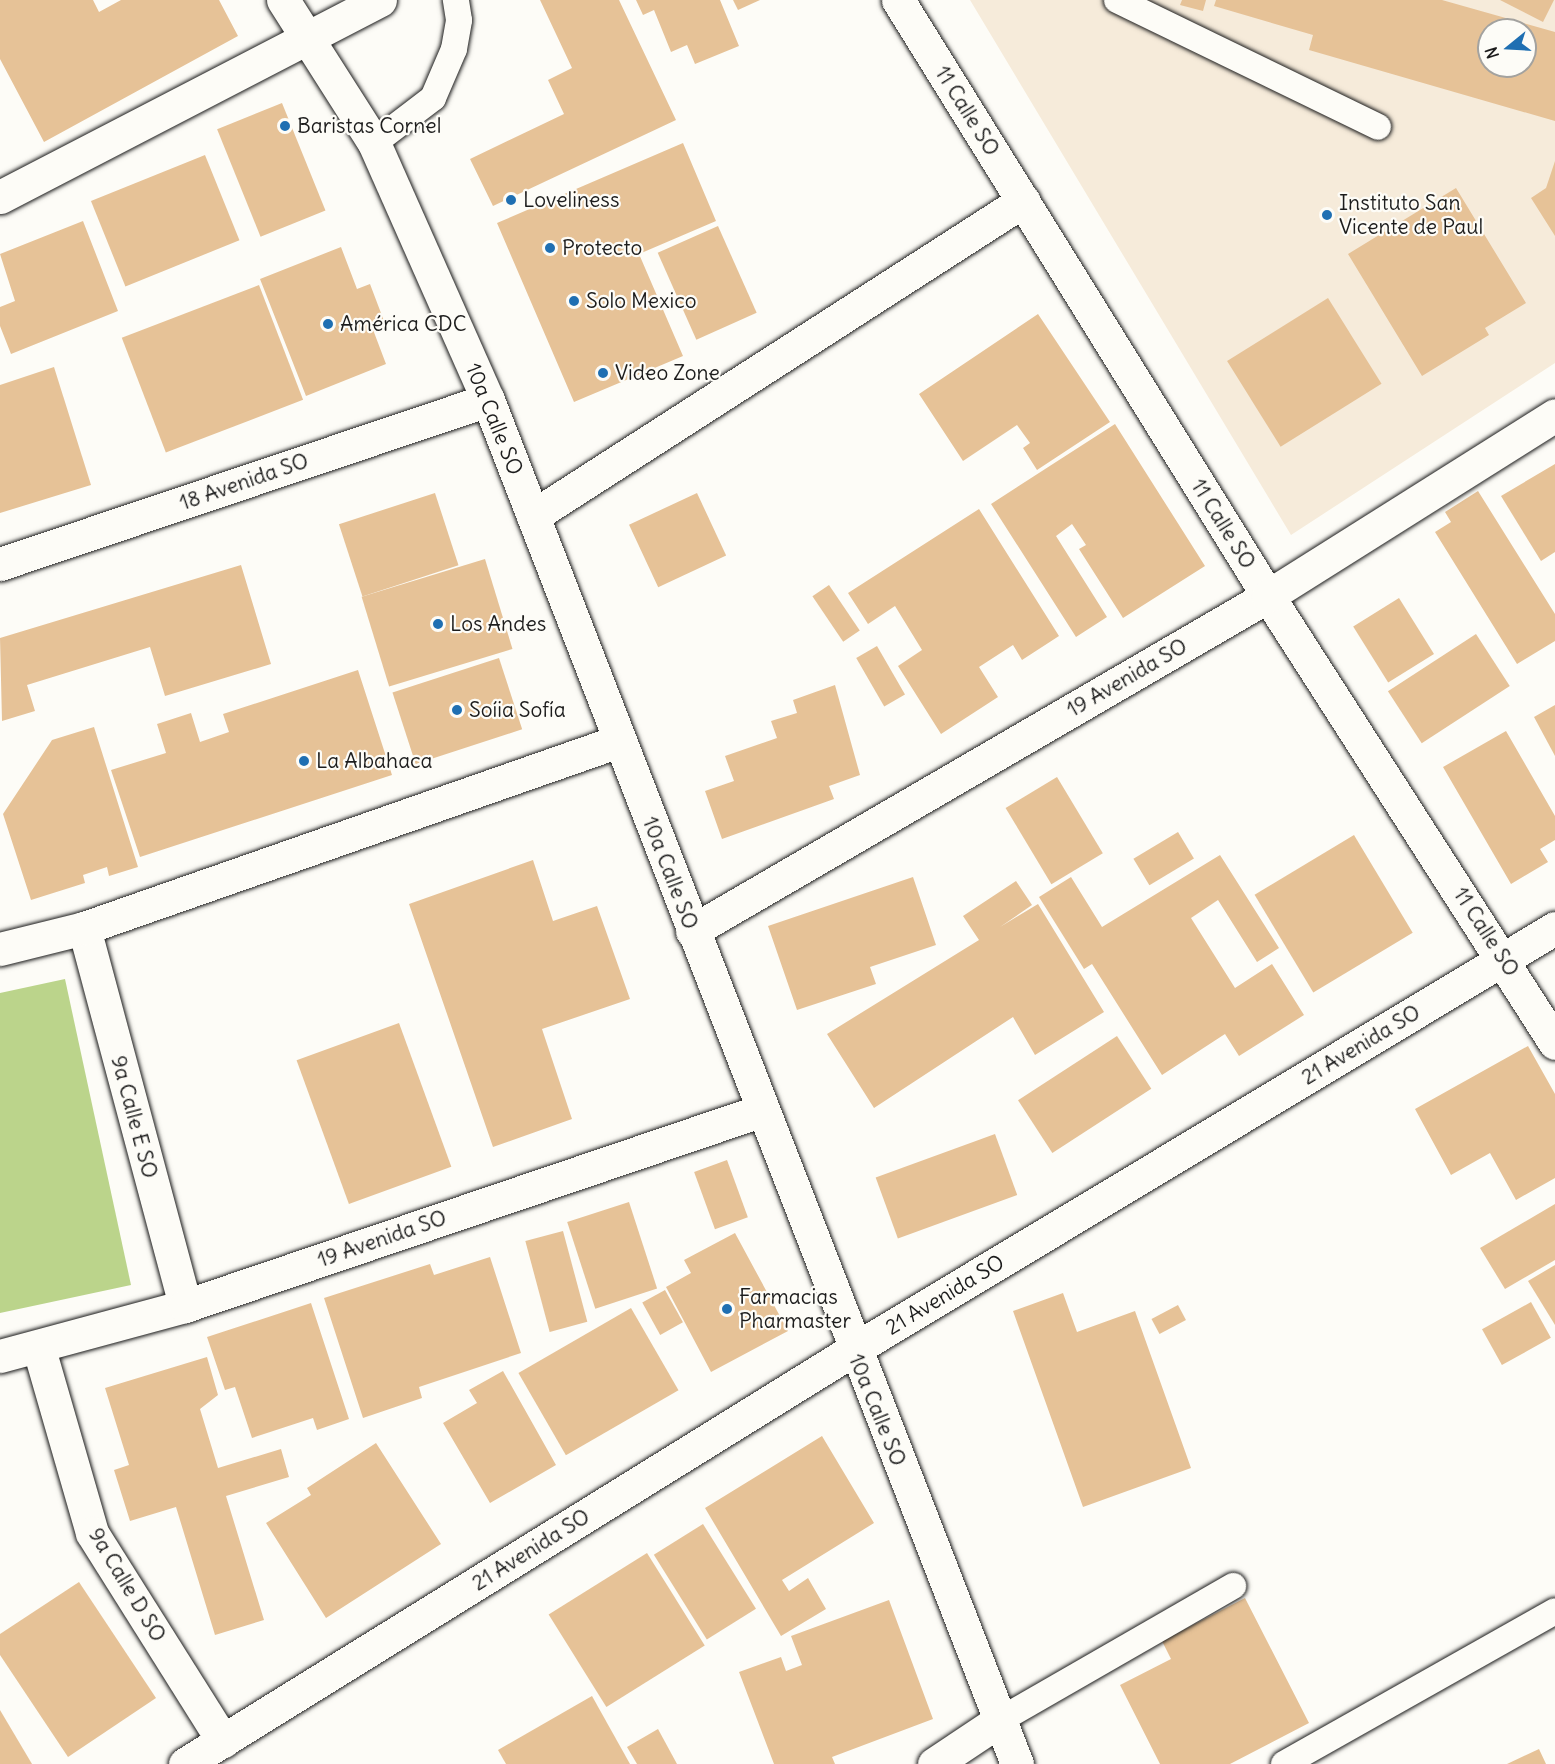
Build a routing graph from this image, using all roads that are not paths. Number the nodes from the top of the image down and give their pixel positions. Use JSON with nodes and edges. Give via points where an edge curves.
{"nodes":[{"id":1,"x":283,"y":0,"type":"edge"},
{"id":2,"x":380,"y":0,"type":"edge"},
{"id":3,"x":456,"y":0,"type":"edge"},
{"id":4,"x":898,"y":0,"type":"edge"},
{"id":5,"x":1117,"y":0,"type":"edge"},
{"id":6,"x":305,"y":38,"type":"junction"},
{"id":7,"x":1378,"y":127,"type":"dead end"},
{"id":8,"x":374,"y":143,"type":"junction"},
{"id":9,"x":0,"y":197,"type":"edge"},
{"id":10,"x":1023,"y":201,"type":"junction"},
{"id":11,"x":488,"y":400,"type":"junction"},
{"id":12,"x":1555,"y":415,"type":"edge"},
{"id":13,"x":533,"y":516,"type":"junction"},
{"id":14,"x":0,"y":564,"type":"edge"},
{"id":15,"x":1268,"y":596,"type":"junction"},
{"id":16,"x":619,"y":741,"type":"junction"},
{"id":17,"x":84,"y":928,"type":"junction"},
{"id":18,"x":1555,"y":928,"type":"edge"},
{"id":19,"x":692,"y":931,"type":"junction"},
{"id":20,"x":0,"y":949,"type":"edge"},
{"id":21,"x":1505,"y":959,"type":"junction"},
{"id":22,"x":1555,"y":1043,"type":"edge"},
{"id":23,"x":760,"y":1111,"type":"junction"},
{"id":24,"x":185,"y":1306,"type":"junction"},
{"id":25,"x":39,"y":1349,"type":"junction"},
{"id":26,"x":853,"y":1350,"type":"junction"},
{"id":27,"x":0,"y":1356,"type":"edge"},
{"id":28,"x":1233,"y":1586,"type":"dead end"},
{"id":29,"x":1555,"y":1611,"type":"edge"},
{"id":30,"x":1000,"y":1720,"type":"junction"},
{"id":31,"x":223,"y":1741,"type":"junction"},
{"id":32,"x":185,"y":1764,"type":"edge"},
{"id":33,"x":934,"y":1764,"type":"edge"},
{"id":34,"x":1017,"y":1764,"type":"edge"},
{"id":35,"x":1284,"y":1764,"type":"edge"}],
"edges":[{"from":1,"to":6,"type":"street","name":"10a Calle SO"},
{"from":2,"to":6,"type":"street"},
{"from":3,"to":8,"type":"lane","via":[[459,20],[454,49],[433,98]]},
{"from":4,"to":10,"type":"street","name":"11 Calle SO"},
{"from":5,"to":7,"type":"lane"},
{"from":6,"to":8,"type":"street","name":"10a Calle SO"},
{"from":6,"to":9,"type":"street"},
{"from":8,"to":11,"type":"street","name":"10a Calle SO"},
{"from":10,"to":13,"type":"street"},
{"from":10,"to":15,"type":"street","name":"11 Calle SO"},
{"from":11,"to":13,"type":"street","name":"10a Calle SO"},
{"from":11,"to":14,"type":"street","name":"18 Avenida SO"},
{"from":12,"to":15,"type":"street","name":"19 Avenida SO"},
{"from":13,"to":16,"type":"street","name":"10a Calle SO"},
{"from":15,"to":19,"type":"street","name":"19 Avenida SO"},
{"from":15,"to":21,"type":"street","name":"11 Calle SO"},
{"from":16,"to":17,"type":"street"},
{"from":16,"to":19,"type":"street","name":"10a Calle SO"},
{"from":17,"to":20,"type":"street"},
{"from":17,"to":24,"type":"street","name":"9a Calle E SO"},
{"from":18,"to":21,"type":"street","name":"21 Avenida SO"},
{"from":19,"to":23,"type":"street","name":"10a Calle SO"},
{"from":21,"to":22,"type":"street","name":"11 Calle SO"},
{"from":21,"to":26,"type":"street","name":"21 Avenida SO"},
{"from":23,"to":24,"type":"street","name":"19 Avenida SO"},
{"from":23,"to":26,"type":"street","name":"10a Calle SO"},
{"from":24,"to":25,"type":"street","name":"19 Avenida SO"},
{"from":25,"to":27,"type":"street","name":"19 Avenida SO"},
{"from":25,"to":31,"type":"street","name":"9a Calle D SO","via":[[92,1533]]},
{"from":26,"to":30,"type":"street","name":"10a Calle SO"},
{"from":26,"to":31,"type":"street","name":"21 Avenida SO"},
{"from":28,"to":30,"type":"lane"},
{"from":29,"to":35,"type":"lane"},
{"from":30,"to":33,"type":"street"},
{"from":30,"to":34,"type":"street","name":"10a Calle SO"},
{"from":31,"to":32,"type":"street","name":"21 Avenida SO"}]}
